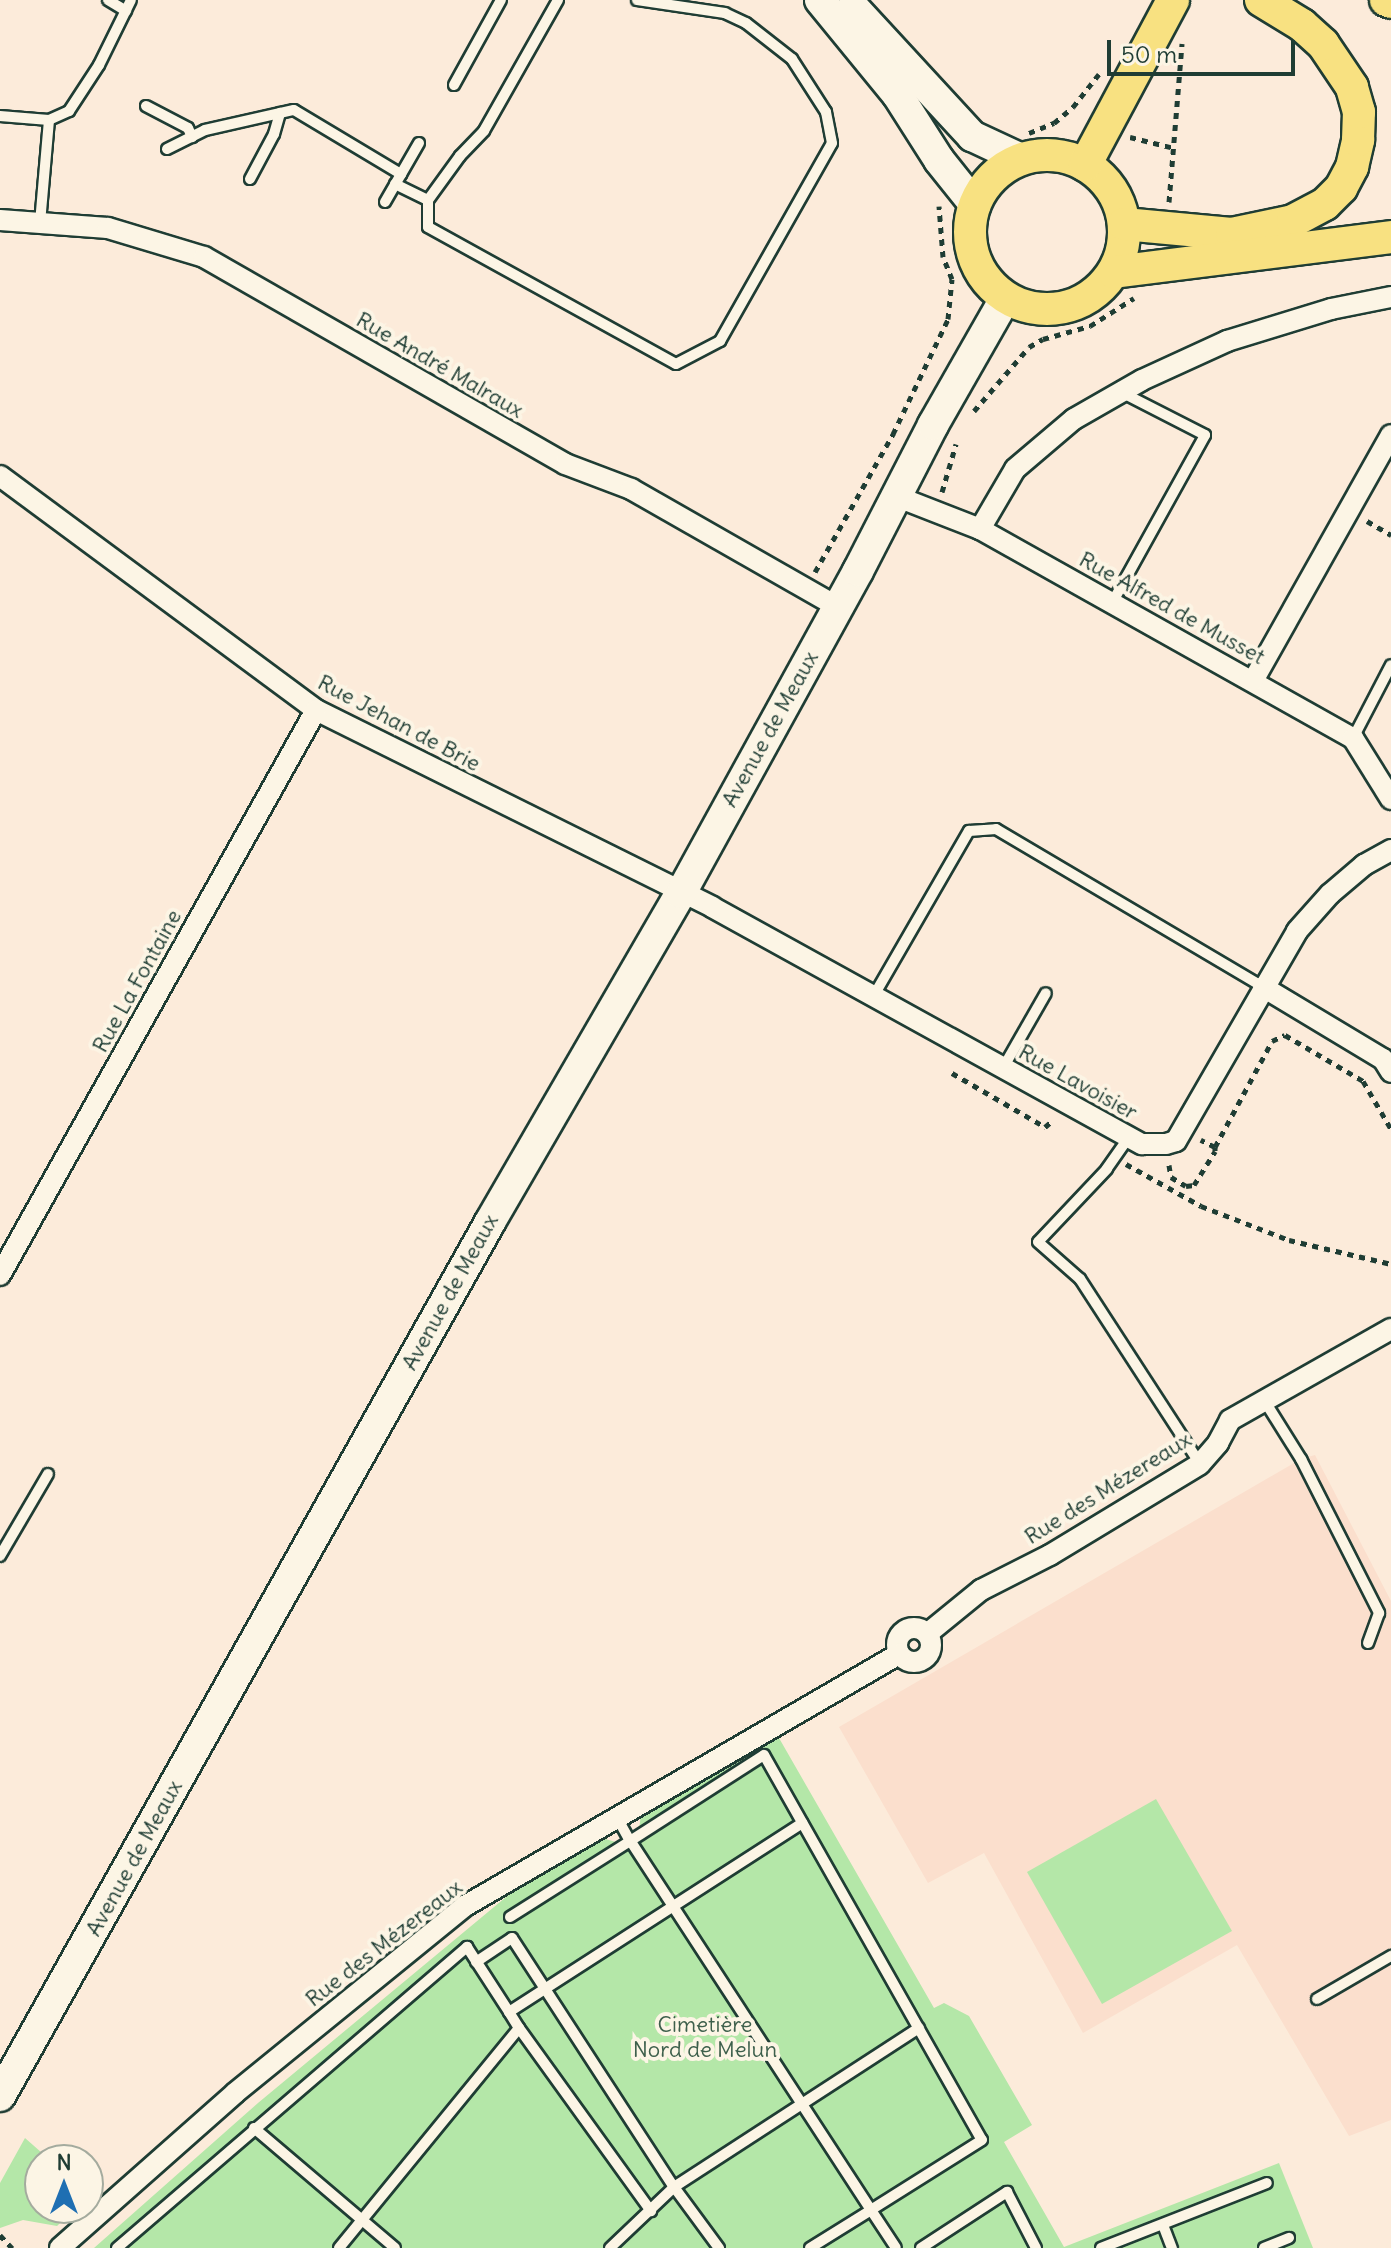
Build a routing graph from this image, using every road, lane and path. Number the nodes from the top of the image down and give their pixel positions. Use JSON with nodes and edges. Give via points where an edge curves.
{"nodes":[{"id":1,"x":108,"y":0,"type":"edge"},
{"id":2,"x":501,"y":0,"type":"edge"},
{"id":3,"x":558,"y":0,"type":"edge"},
{"id":4,"x":637,"y":0,"type":"edge"},
{"id":5,"x":820,"y":0,"type":"edge"},
{"id":6,"x":847,"y":0,"type":"edge"},
{"id":7,"x":1173,"y":0,"type":"edge"},
{"id":8,"x":1261,"y":0,"type":"edge"},
{"id":9,"x":128,"y":5,"type":"edge"},
{"id":10,"x":1188,"y":32,"type":"dead end"},
{"id":11,"x":1108,"y":63,"type":"dead end"},
{"id":12,"x":454,"y":85,"type":"dead end"},
{"id":13,"x":146,"y":106,"type":"dead end"},
{"id":14,"x":280,"y":113,"type":"junction"},
{"id":15,"x":0,"y":116,"type":"edge"},
{"id":16,"x":49,"y":120,"type":"junction"},
{"id":17,"x":1118,"y":135,"type":"dead end"},
{"id":18,"x":192,"y":137,"type":"junction"},
{"id":19,"x":419,"y":143,"type":"dead end"},
{"id":20,"x":1021,"y":147,"type":"junction"},
{"id":21,"x":1174,"y":148,"type":"junction"},
{"id":22,"x":167,"y":149,"type":"dead end"},
{"id":23,"x":1085,"y":165,"type":"junction"},
{"id":24,"x":250,"y":179,"type":"dead end"},
{"id":25,"x":398,"y":179,"type":"junction"},
{"id":26,"x":934,"y":196,"type":"dead end"},
{"id":27,"x":428,"y":200,"type":"junction"},
{"id":28,"x":385,"y":202,"type":"dead end"},
{"id":29,"x":975,"y":205,"type":"junction"},
{"id":30,"x":1169,"y":208,"type":"dead end"},
{"id":31,"x":0,"y":220,"type":"edge"},
{"id":32,"x":40,"y":223,"type":"junction"},
{"id":33,"x":1124,"y":224,"type":"junction"},
{"id":34,"x":1391,"y":237,"type":"edge"},
{"id":35,"x":1114,"y":272,"type":"junction"},
{"id":36,"x":1142,"y":293,"type":"dead end"},
{"id":37,"x":1006,"y":297,"type":"junction"},
{"id":38,"x":1391,"y":297,"type":"edge"},
{"id":39,"x":1121,"y":392,"type":"junction"},
{"id":40,"x":968,"y":420,"type":"dead end"},
{"id":41,"x":1391,"y":435,"type":"edge"},
{"id":42,"x":956,"y":441,"type":"dead end"},
{"id":43,"x":0,"y":476,"type":"edge"},
{"id":44,"x":899,"y":493,"type":"junction"},
{"id":45,"x":932,"y":510,"type":"junction"},
{"id":46,"x":980,"y":529,"type":"junction"},
{"id":47,"x":807,"y":587,"type":"junction"},
{"id":48,"x":1112,"y":603,"type":"junction"},
{"id":49,"x":838,"y":607,"type":"junction"},
{"id":50,"x":1391,"y":665,"type":"edge"},
{"id":51,"x":1253,"y":681,"type":"junction"},
{"id":52,"x":316,"y":710,"type":"junction"},
{"id":53,"x":1353,"y":738,"type":"junction"},
{"id":54,"x":1391,"y":799,"type":"edge"},
{"id":55,"x":1391,"y":850,"type":"edge"},
{"id":56,"x":681,"y":893,"type":"junction"},
{"id":57,"x":1263,"y":987,"type":"junction"},
{"id":58,"x":1046,"y":993,"type":"dead end"},
{"id":59,"x":873,"y":997,"type":"junction"},
{"id":60,"x":1003,"y":1068,"type":"junction"},
{"id":61,"x":1391,"y":1072,"type":"edge"},
{"id":62,"x":952,"y":1073,"type":"dead end"},
{"id":63,"x":1067,"y":1127,"type":"dead end"},
{"id":64,"x":1391,"y":1129,"type":"edge"},
{"id":65,"x":1183,"y":1132,"type":"junction"},
{"id":66,"x":1129,"y":1137,"type":"junction"},
{"id":67,"x":1215,"y":1147,"type":"junction"},
{"id":68,"x":1115,"y":1158,"type":"junction"},
{"id":69,"x":1170,"y":1188,"type":"junction"},
{"id":70,"x":1391,"y":1264,"type":"edge"},
{"id":71,"x":0,"y":1275,"type":"edge"},
{"id":72,"x":1391,"y":1329,"type":"edge"},
{"id":73,"x":1263,"y":1399,"type":"junction"},
{"id":74,"x":1200,"y":1464,"type":"junction"},
{"id":75,"x":48,"y":1474,"type":"dead end"},
{"id":76,"x":0,"y":1556,"type":"edge"},
{"id":77,"x":1368,"y":1643,"type":"dead end"},
{"id":78,"x":616,"y":1816,"type":"junction"},
{"id":79,"x":802,"y":1823,"type":"junction"},
{"id":80,"x":630,"y":1841,"type":"junction"},
{"id":81,"x":673,"y":1907,"type":"junction"},
{"id":82,"x":510,"y":1917,"type":"dead end"},
{"id":83,"x":1391,"y":1956,"type":"edge"},
{"id":84,"x":476,"y":1962,"type":"junction"},
{"id":85,"x":545,"y":1989,"type":"junction"},
{"id":86,"x":1317,"y":1999,"type":"dead end"},
{"id":87,"x":509,"y":2012,"type":"junction"},
{"id":88,"x":519,"y":2028,"type":"junction"},
{"id":89,"x":919,"y":2028,"type":"junction"},
{"id":90,"x":0,"y":2096,"type":"edge"},
{"id":91,"x":802,"y":2104,"type":"junction"},
{"id":92,"x":254,"y":2128,"type":"junction"},
{"id":93,"x":1267,"y":2183,"type":"dead end"},
{"id":94,"x":674,"y":2187,"type":"junction"},
{"id":95,"x":871,"y":2210,"type":"junction"},
{"id":96,"x":651,"y":2211,"type":"junction"},
{"id":97,"x":362,"y":2220,"type":"junction"},
{"id":98,"x":1163,"y":2225,"type":"junction"},
{"id":99,"x":0,"y":2235,"type":"edge"},
{"id":100,"x":1289,"y":2238,"type":"dead end"},
{"id":101,"x":12,"y":2248,"type":"edge"},
{"id":102,"x":60,"y":2248,"type":"edge"},
{"id":103,"x":117,"y":2248,"type":"edge"},
{"id":104,"x":339,"y":2248,"type":"edge"},
{"id":105,"x":395,"y":2248,"type":"edge"},
{"id":106,"x":610,"y":2248,"type":"edge"},
{"id":107,"x":719,"y":2248,"type":"edge"},
{"id":108,"x":810,"y":2248,"type":"edge"},
{"id":109,"x":896,"y":2248,"type":"edge"},
{"id":110,"x":921,"y":2248,"type":"edge"},
{"id":111,"x":1036,"y":2248,"type":"edge"},
{"id":112,"x":1101,"y":2248,"type":"edge"},
{"id":113,"x":1172,"y":2248,"type":"edge"},
{"id":114,"x":1264,"y":2248,"type":"edge"}],
"edges":[{"from":1,"to":9,"type":"lane"},
{"from":2,"to":12,"type":"lane"},
{"from":3,"to":27,"type":"lane","via":[[484,131]]},
{"from":4,"to":27,"type":"lane","via":[[725,13],[746,23],[792,59],[826,112],[832,143],[720,341],[676,364],[428,227]]},
{"from":5,"to":29,"type":"main road","via":[[897,94]]},
{"from":6,"to":20,"type":"main road","via":[[972,136]]},
{"from":7,"to":23,"type":"main road"},
{"from":8,"to":33,"type":"main road","via":[[1323,44],[1352,87],[1359,112],[1358,140],[1341,188],[1325,204],[1293,221],[1232,234]]},
{"from":9,"to":16,"type":"lane","via":[[69,111]]},
{"from":10,"to":21,"type":"path","via":[[1182,45]]},
{"from":11,"to":20,"type":"path","via":[[1073,107]]},
{"from":13,"to":18,"type":"lane","via":[[188,128]]},
{"from":14,"to":18,"type":"lane"},
{"from":14,"to":24,"type":"lane"},
{"from":14,"to":25,"type":"lane","via":[[294,110]]},
{"from":15,"to":16,"type":"lane"},
{"from":16,"to":32,"type":"lane"},
{"from":17,"to":21,"type":"path"},
{"from":18,"to":22,"type":"lane"},
{"from":19,"to":25,"type":"lane"},
{"from":20,"to":23,"type":"main road"},
{"from":20,"to":29,"type":"main road"},
{"from":21,"to":30,"type":"path"},
{"from":23,"to":33,"type":"main road","via":[[1118,200]]},
{"from":25,"to":27,"type":"lane"},
{"from":25,"to":28,"type":"lane"},
{"from":26,"to":47,"type":"path","via":[[940,208],[943,257],[952,279],[948,319],[893,434]]},
{"from":29,"to":37,"type":"main road","via":[[970,231],[974,257],[986,280]]},
{"from":31,"to":32,"type":"street","name":"Rue André Malraux"},
{"from":32,"to":47,"type":"street","name":"Rue André Malraux","via":[[108,228],[204,257],[565,464],[631,489]]},
{"from":33,"to":35,"type":"main road"},
{"from":34,"to":35,"type":"main road"},
{"from":35,"to":37,"type":"main road","via":[[1088,297],[1053,309]]},
{"from":36,"to":40,"type":"path","via":[[1090,326],[1029,347]]},
{"from":37,"to":44,"type":"main road","name":"Avenue de Meaux"},
{"from":38,"to":39,"type":"street","via":[[1227,341]]},
{"from":39,"to":46,"type":"street","via":[[1074,419],[1015,469]]},
{"from":39,"to":48,"type":"lane","via":[[1205,435]]},
{"from":41,"to":51,"type":"street"},
{"from":42,"to":45,"type":"path","via":[[945,485]]},
{"from":43,"to":52,"type":"street","name":"Rue Jehan de Brie"},
{"from":44,"to":45,"type":"street","name":"Rue Alfred de Musset"},
{"from":44,"to":49,"type":"main road","name":"Avenue de Meaux"},
{"from":45,"to":46,"type":"street","name":"Rue Alfred de Musset"},
{"from":46,"to":48,"type":"street","name":"Rue Alfred de Musset"},
{"from":47,"to":49,"type":"street","name":"Rue André Malraux"},
{"from":48,"to":51,"type":"street","name":"Rue Alfred de Musset"},
{"from":49,"to":56,"type":"main road","name":"Avenue de Meaux"},
{"from":50,"to":53,"type":"lane"},
{"from":51,"to":53,"type":"street","name":"Rue Alfred de Musset"},
{"from":52,"to":56,"type":"street","name":"Rue Jehan de Brie"},
{"from":52,"to":71,"type":"street","name":"Rue La Fontaine"},
{"from":53,"to":54,"type":"street","name":"Rue Alfred de Musset"},
{"from":55,"to":57,"type":"street","via":[[1330,894],[1297,931]]},
{"from":56,"to":59,"type":"street","name":"Rue Lavoisier"},
{"from":56,"to":90,"type":"main road","name":"Avenue de Meaux","via":[[474,1249]]},
{"from":57,"to":59,"type":"lane","via":[[996,829],[969,831]]},
{"from":57,"to":61,"type":"street","via":[[1383,1059]]},
{"from":57,"to":65,"type":"street"},
{"from":58,"to":60,"type":"lane"},
{"from":59,"to":60,"type":"street","name":"Rue Lavoisier"},
{"from":60,"to":66,"type":"street","name":"Rue Lavoisier"},
{"from":62,"to":63,"type":"path","via":[[1045,1127],[1054,1120]]},
{"from":64,"to":67,"type":"path","via":[[1363,1081],[1285,1035],[1272,1041]]},
{"from":65,"to":66,"type":"street","name":"Rue Lavoisier","via":[[1166,1144],[1142,1144]]},
{"from":65,"to":67,"type":"path"},
{"from":66,"to":68,"type":"lane"},
{"from":67,"to":69,"type":"path","via":[[1194,1185],[1173,1178]]},
{"from":68,"to":69,"type":"path"},
{"from":68,"to":74,"type":"lane","via":[[1038,1242],[1080,1279]]},
{"from":69,"to":70,"type":"path","via":[[1201,1206],[1289,1240]]},
{"from":72,"to":73,"type":"street","name":"Rue des Mézereaux"},
{"from":73,"to":74,"type":"street","name":"Rue des Mézereaux","via":[[1230,1420]]},
{"from":73,"to":77,"type":"lane","via":[[1301,1459],[1379,1613]]},
{"from":74,"to":78,"type":"street","name":"Rue des Mézereaux","via":[[1050,1555],[981,1590],[927,1634],[916,1628],[904,1631],[899,1654]]},
{"from":75,"to":76,"type":"lane"},
{"from":78,"to":80,"type":"lane"},
{"from":78,"to":102,"type":"street","name":"Rue des Mézereaux","via":[[465,1906],[235,2093]]},
{"from":79,"to":80,"type":"lane","via":[[764,1755]]},
{"from":79,"to":81,"type":"lane"},
{"from":79,"to":89,"type":"lane"},
{"from":80,"to":81,"type":"lane"},
{"from":80,"to":82,"type":"lane"},
{"from":81,"to":85,"type":"lane"},
{"from":81,"to":91,"type":"lane"},
{"from":83,"to":86,"type":"lane"},
{"from":84,"to":85,"type":"lane","via":[[512,1938]]},
{"from":84,"to":87,"type":"lane"},
{"from":84,"to":92,"type":"lane","via":[[467,1947]]},
{"from":85,"to":87,"type":"lane"},
{"from":85,"to":94,"type":"lane"},
{"from":87,"to":88,"type":"lane"},
{"from":88,"to":96,"type":"lane"},
{"from":88,"to":97,"type":"lane"},
{"from":89,"to":91,"type":"lane"},
{"from":89,"to":95,"type":"lane","via":[[982,2140]]},
{"from":91,"to":94,"type":"lane"},
{"from":91,"to":95,"type":"lane"},
{"from":92,"to":97,"type":"lane"},
{"from":92,"to":103,"type":"lane"},
{"from":93,"to":98,"type":"lane"},
{"from":94,"to":96,"type":"lane"},
{"from":94,"to":107,"type":"lane"},
{"from":95,"to":108,"type":"lane"},
{"from":95,"to":109,"type":"lane"},
{"from":96,"to":106,"type":"lane"},
{"from":97,"to":104,"type":"lane"},
{"from":97,"to":105,"type":"lane"},
{"from":98,"to":112,"type":"lane"},
{"from":98,"to":113,"type":"lane"},
{"from":99,"to":101,"type":"path"},
{"from":100,"to":114,"type":"lane"},
{"from":110,"to":111,"type":"lane","via":[[1007,2192]]}]}
